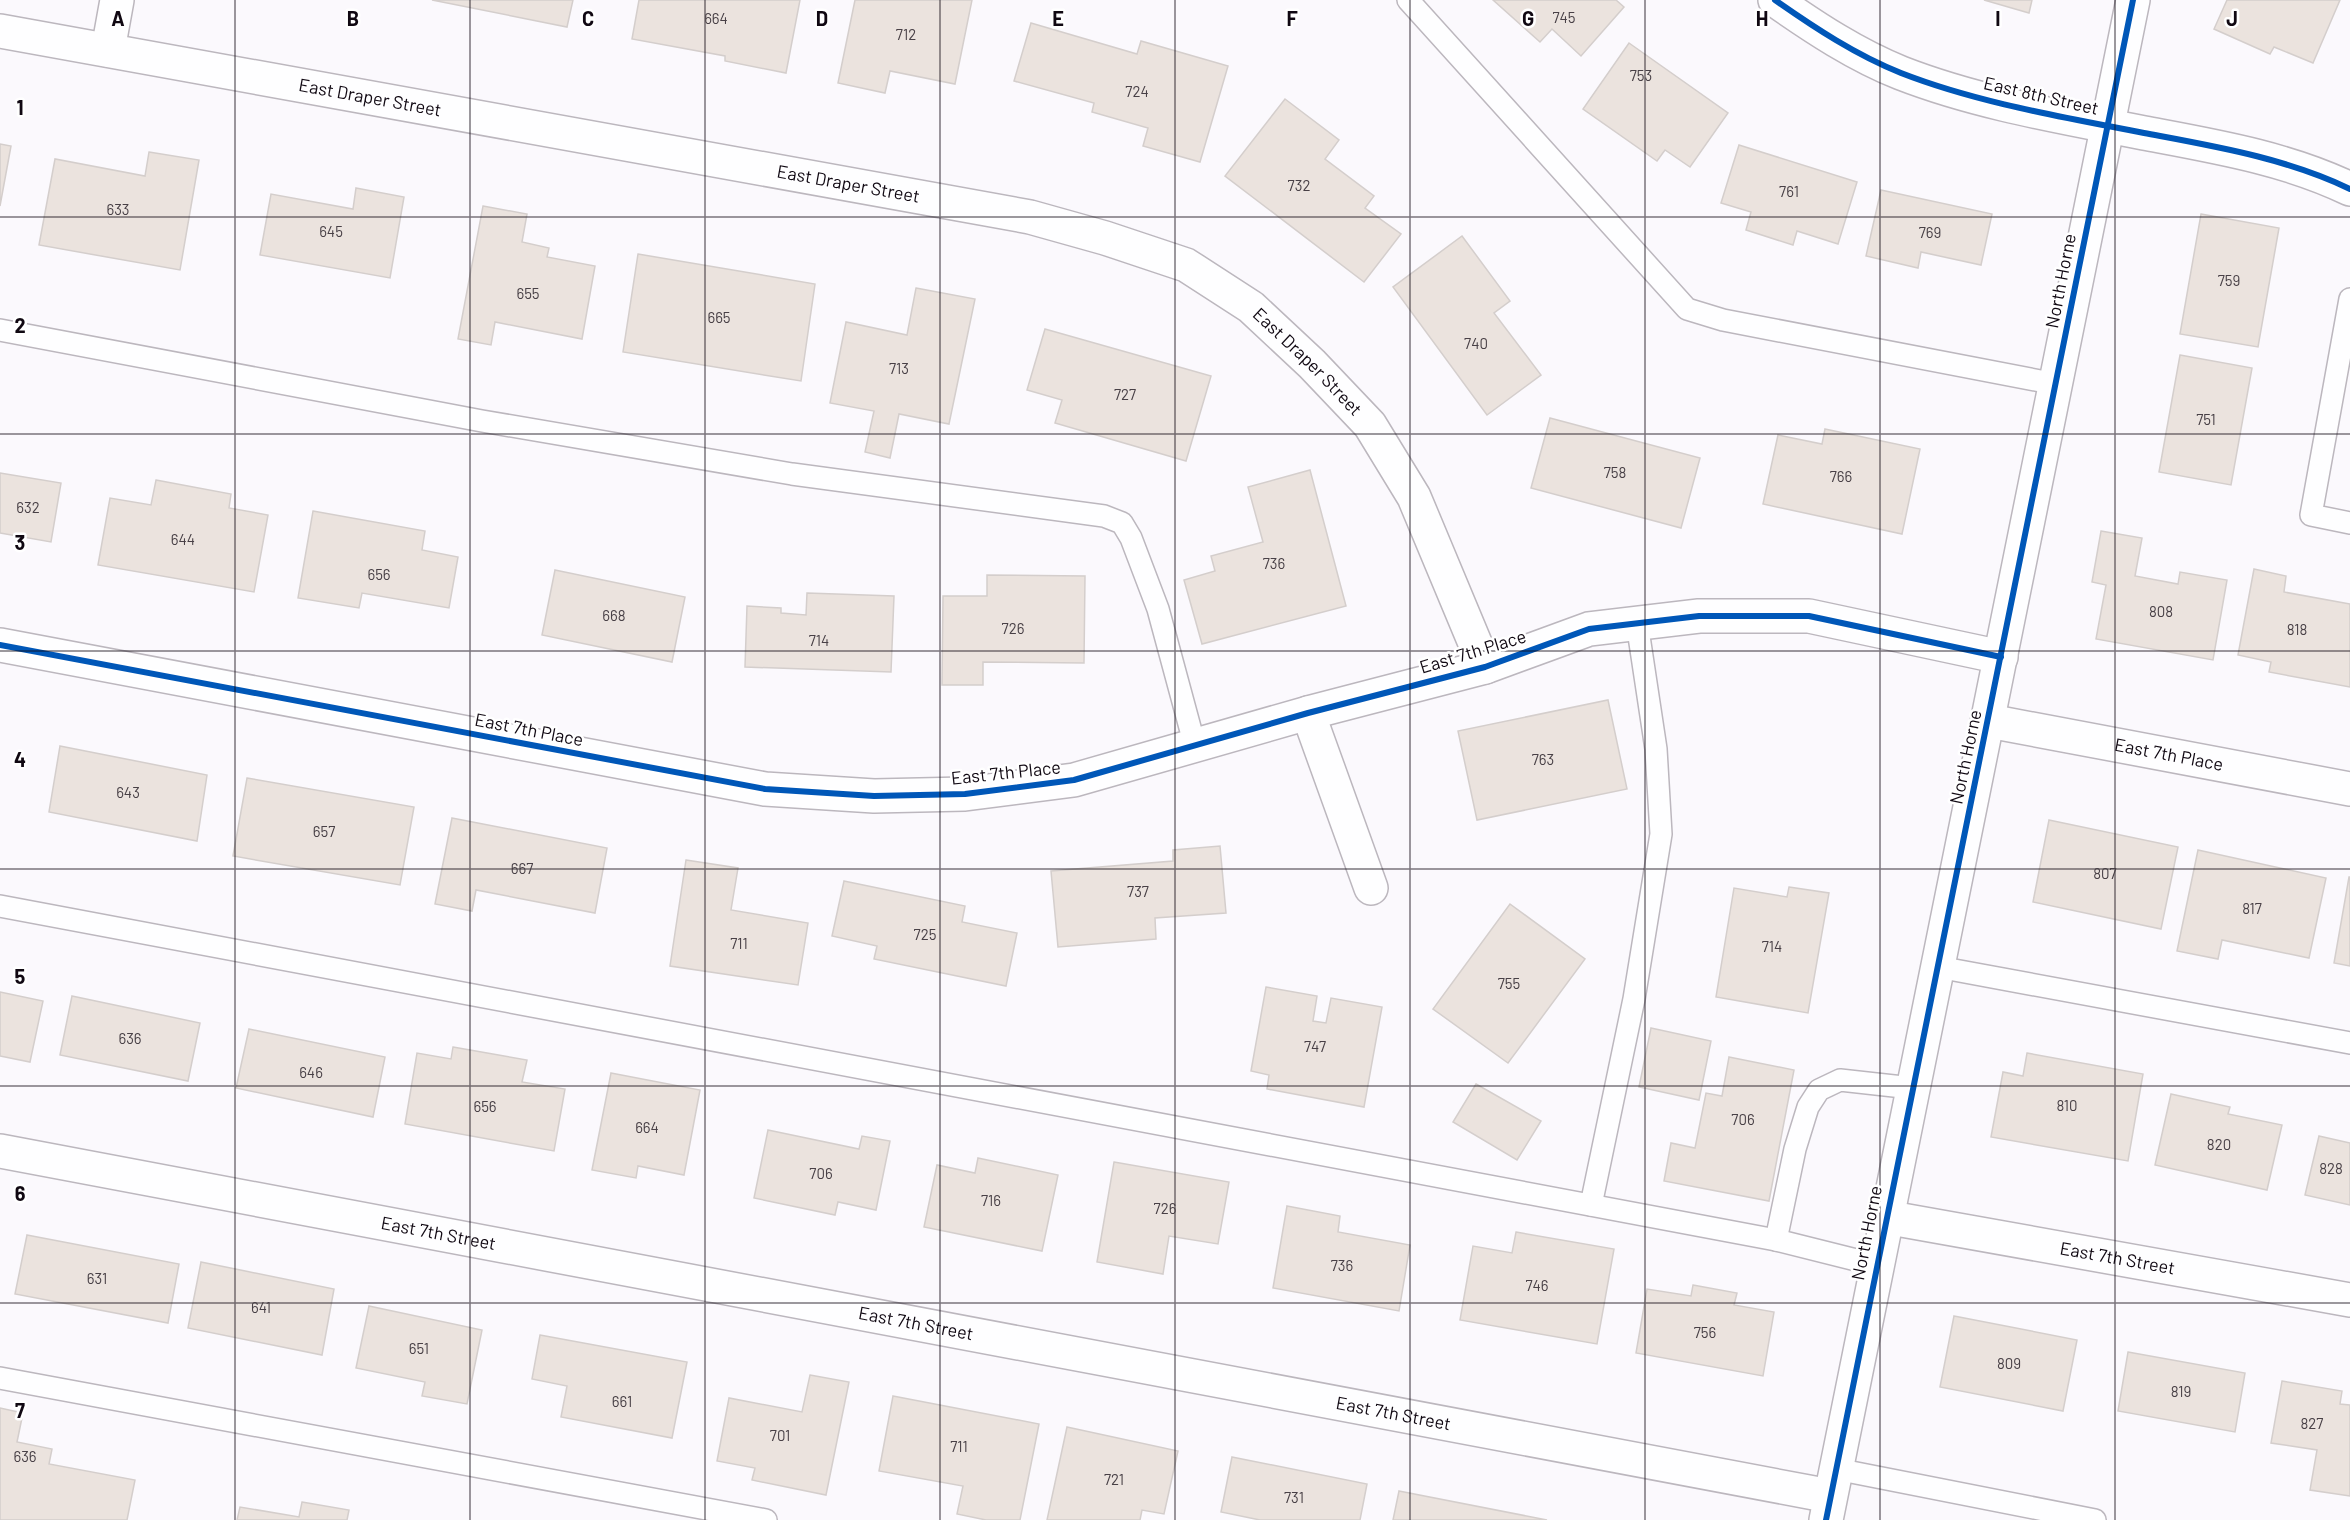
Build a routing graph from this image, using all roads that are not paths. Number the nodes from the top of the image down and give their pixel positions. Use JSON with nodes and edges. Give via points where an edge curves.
{"nodes":[{"id":1,"x":117,"y":0,"type":"edge"},
{"id":2,"x":1408,"y":0,"type":"edge"},
{"id":3,"x":1775,"y":0,"type":"edge"},
{"id":4,"x":2133,"y":0,"type":"edge"},
{"id":5,"x":0,"y":31,"type":"edge"},
{"id":6,"x":108,"y":50,"type":"junction"},
{"id":7,"x":2108,"y":126,"type":"junction"},
{"id":8,"x":2350,"y":189,"type":"edge"},
{"id":9,"x":2350,"y":299,"type":"edge"},
{"id":10,"x":0,"y":330,"type":"edge"},
{"id":11,"x":2056,"y":384,"type":"junction"},
{"id":12,"x":2350,"y":523,"type":"edge"},
{"id":13,"x":1637,"y":623,"type":"junction"},
{"id":14,"x":0,"y":645,"type":"edge"},
{"id":15,"x":2001,"y":657,"type":"junction"},
{"id":16,"x":1485,"y":667,"type":"junction"},
{"id":17,"x":1308,"y":713,"type":"junction"},
{"id":18,"x":1989,"y":721,"type":"junction"},
{"id":19,"x":1195,"y":746,"type":"junction"},
{"id":20,"x":2350,"y":789,"type":"edge"},
{"id":21,"x":1371,"y":888,"type":"dead end"},
{"id":22,"x":0,"y":906,"type":"edge"},
{"id":23,"x":1938,"y":967,"type":"junction"},
{"id":24,"x":2350,"y":1043,"type":"edge"},
{"id":25,"x":1912,"y":1088,"type":"junction"},
{"id":26,"x":0,"y":1151,"type":"edge"},
{"id":27,"x":1591,"y":1205,"type":"junction"},
{"id":28,"x":1885,"y":1217,"type":"junction"},
{"id":29,"x":1776,"y":1240,"type":"junction"},
{"id":30,"x":1876,"y":1265,"type":"junction"},
{"id":31,"x":2350,"y":1300,"type":"edge"},
{"id":32,"x":0,"y":1378,"type":"edge"},
{"id":33,"x":1830,"y":1495,"type":"edge"},
{"id":34,"x":2017,"y":1512,"type":"edge"},
{"id":35,"x":766,"y":1520,"type":"edge"},
{"id":36,"x":2095,"y":1520,"type":"edge"}],
"edges":[{"from":1,"to":6,"type":"street"},
{"from":2,"to":11,"type":"lane","via":[[1687,309],[1723,320]]},
{"from":3,"to":7,"type":"street","name":"East 8th Street","via":[[1821,33],[1900,73],[1968,95]]},
{"from":4,"to":7,"type":"street","name":"North Horne"},
{"from":5,"to":6,"type":"street","name":"East Draper Street"},
{"from":6,"to":16,"type":"street","name":"East Draper Street","via":[[1030,217],[1186,265],[1251,307],[1370,425],[1414,497]]},
{"from":7,"to":8,"type":"street","name":"East 8th Street","via":[[2228,149],[2324,176]]},
{"from":7,"to":11,"type":"street","name":"North Horne"},
{"from":9,"to":12,"type":"lane","via":[[2311,515]]},
{"from":10,"to":19,"type":"lane","via":[[470,419],[792,474],[1104,516],[1122,523],[1131,538],[1158,609]]},
{"from":11,"to":15,"type":"street","name":"North Horne"},
{"from":13,"to":15,"type":"street","name":"East 7th Place","via":[[1699,616],[1809,616]]},
{"from":13,"to":16,"type":"street","name":"East 7th Place","via":[[1589,629]]},
{"from":13,"to":27,"type":"lane","via":[[1656,749],[1661,834],[1634,999]]},
{"from":14,"to":19,"type":"street","name":"East 7th Place","via":[[765,789],[874,796],[965,794],[1074,780]]},
{"from":15,"to":18,"type":"street","name":"North Horne"},
{"from":16,"to":17,"type":"street","name":"East 7th Place"},
{"from":17,"to":19,"type":"street","name":"East 7th Place"},
{"from":17,"to":21,"type":"street"},
{"from":18,"to":20,"type":"street","name":"East 7th Place"},
{"from":18,"to":23,"type":"street","name":"North Horne"},
{"from":22,"to":27,"type":"lane"},
{"from":23,"to":24,"type":"lane"},
{"from":23,"to":25,"type":"street","name":"North Horne"},
{"from":25,"to":28,"type":"street","name":"North Horne"},
{"from":25,"to":29,"type":"lane","via":[[1840,1080],[1820,1090],[1808,1107],[1795,1149]]},
{"from":26,"to":33,"type":"street","name":"East 7th Street"},
{"from":27,"to":29,"type":"lane"},
{"from":28,"to":30,"type":"street","name":"North Horne"},
{"from":28,"to":31,"type":"street","name":"East 7th Street"},
{"from":29,"to":30,"type":"lane"},
{"from":30,"to":33,"type":"street","name":"North Horne"},
{"from":32,"to":35,"type":"lane"},
{"from":33,"to":34,"type":"lane"},
{"from":34,"to":36,"type":"lane"}]}
